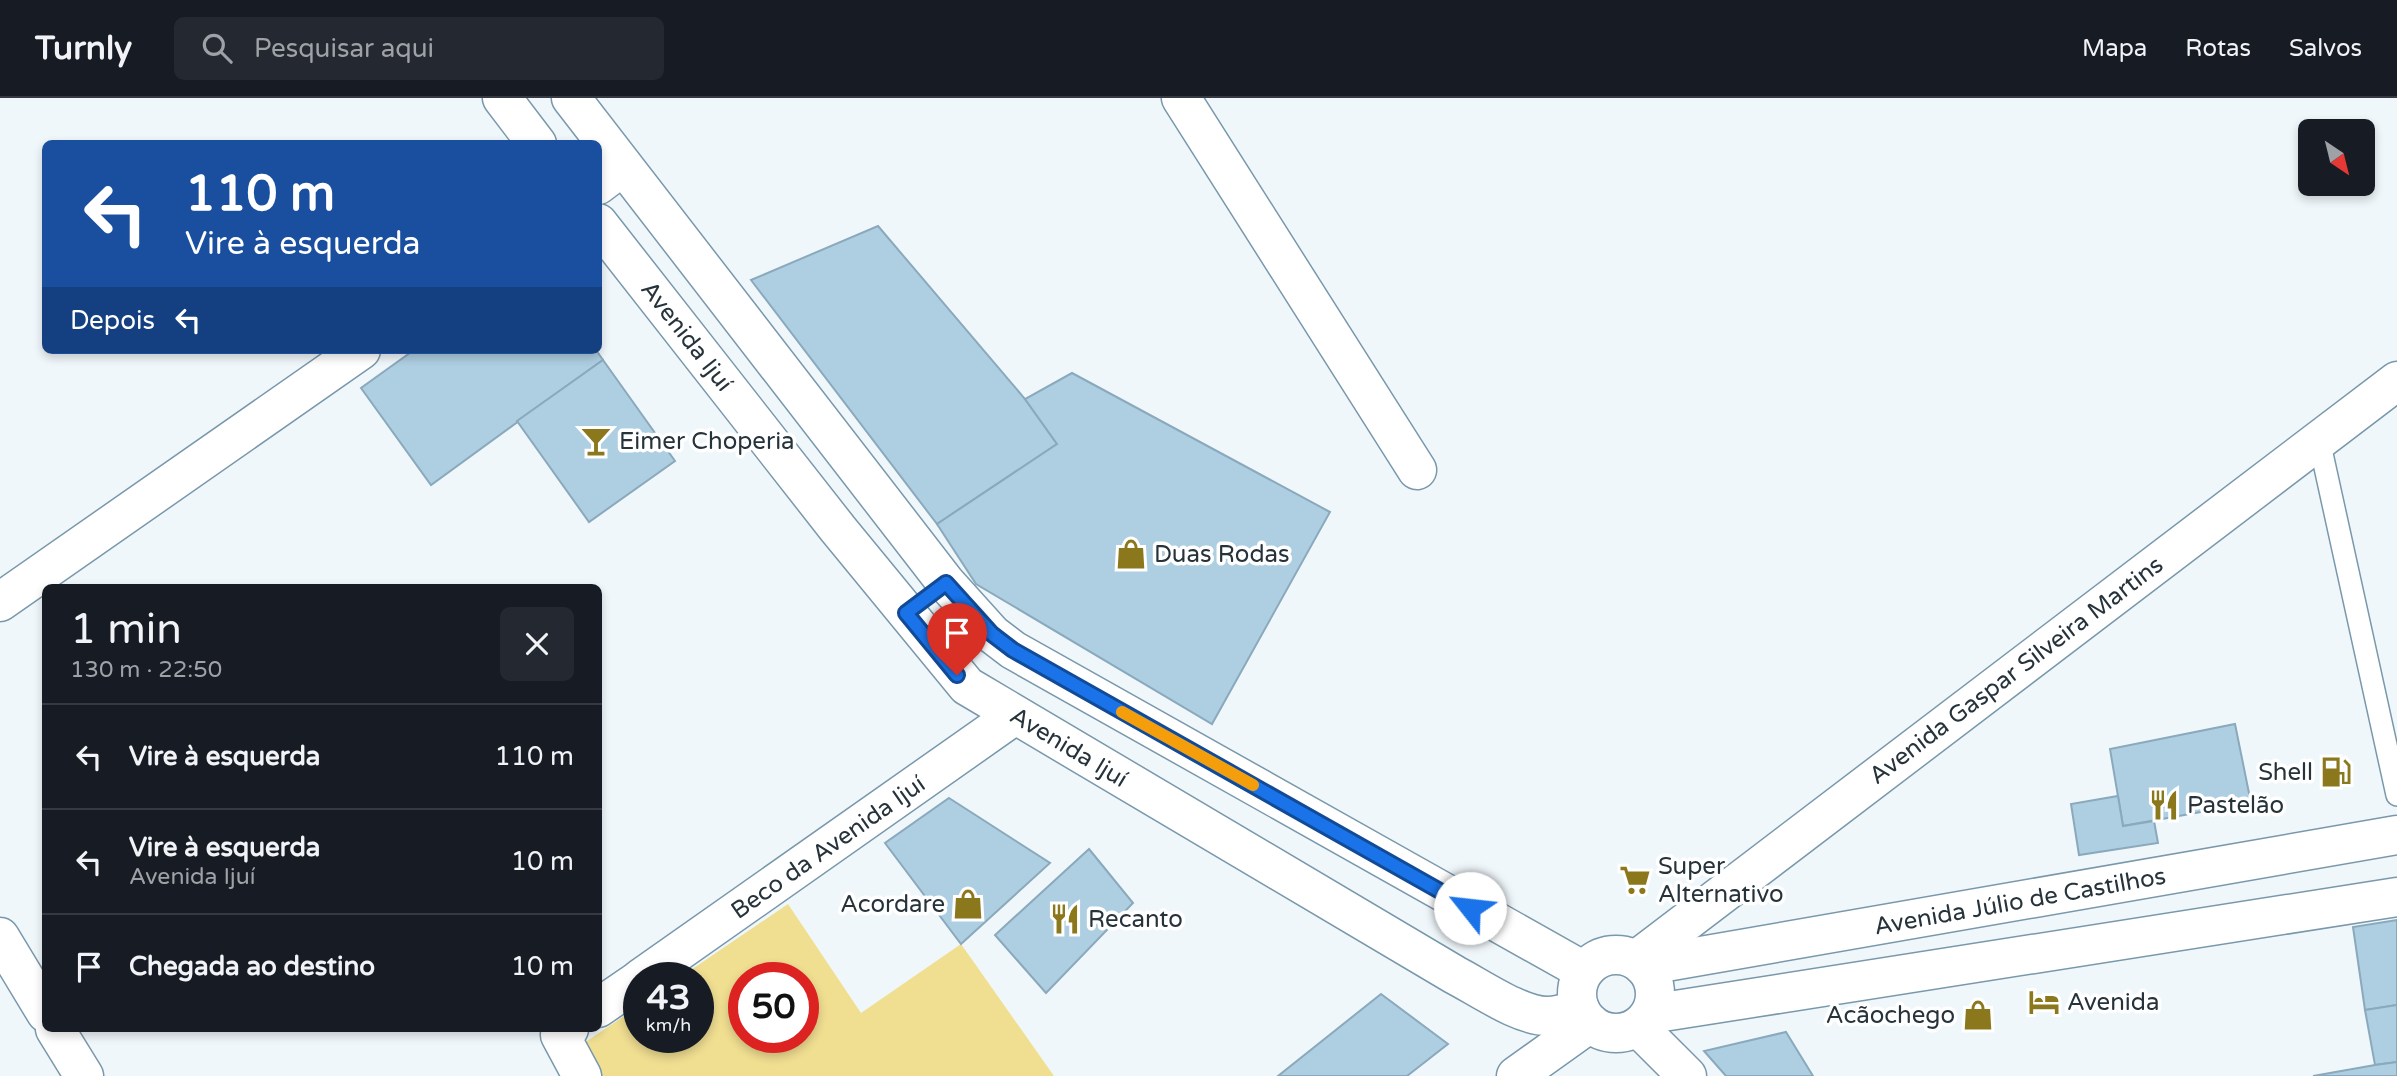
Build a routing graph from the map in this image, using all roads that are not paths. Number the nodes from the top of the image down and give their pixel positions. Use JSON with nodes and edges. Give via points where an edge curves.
{"nodes":[{"id":1,"x":502,"y":98,"type":"edge"},
{"id":2,"x":570,"y":98,"type":"edge"},
{"id":3,"x":1181,"y":98,"type":"edge"},
{"id":4,"x":534,"y":140,"type":"edge"},
{"id":5,"x":592,"y":140,"type":"edge"},
{"id":6,"x":602,"y":158,"type":"edge"},
{"id":7,"x":611,"y":175,"type":"edge"},
{"id":8,"x":602,"y":228,"type":"edge"},
{"id":9,"x":355,"y":354,"type":"edge"},
{"id":10,"x":2397,"y":381,"type":"edge"},
{"id":11,"x":2319,"y":440,"type":"junction"},
{"id":12,"x":1417,"y":470,"type":"dead end"},
{"id":13,"x":946,"y":583,"type":"junction"},
{"id":14,"x":0,"y":602,"type":"edge"},
{"id":15,"x":906,"y":613,"type":"junction"},
{"id":16,"x":1015,"y":715,"type":"junction"},
{"id":17,"x":2397,"y":795,"type":"edge"},
{"id":18,"x":2397,"y":835,"type":"edge"},
{"id":19,"x":2397,"y":897,"type":"edge"},
{"id":20,"x":0,"y":937,"type":"edge"},
{"id":21,"x":664,"y":962,"type":"edge"},
{"id":22,"x":1640,"y":963,"type":"junction"},
{"id":23,"x":1584,"y":971,"type":"junction"},
{"id":24,"x":623,"y":991,"type":"edge"},
{"id":25,"x":602,"y":1005,"type":"edge"},
{"id":26,"x":42,"y":1006,"type":"edge"},
{"id":27,"x":1585,"y":1016,"type":"junction"},
{"id":28,"x":1644,"y":1020,"type":"junction"},
{"id":29,"x":57,"y":1032,"type":"edge"},
{"id":30,"x":564,"y":1032,"type":"edge"},
{"id":31,"x":84,"y":1076,"type":"edge"},
{"id":32,"x":582,"y":1076,"type":"edge"},
{"id":33,"x":1516,"y":1076,"type":"edge"},
{"id":34,"x":1688,"y":1076,"type":"edge"}],
"edges":[{"from":1,"to":4,"type":"main road"},
{"from":2,"to":5,"type":"main road"},
{"from":3,"to":12,"type":"main road"},
{"from":6,"to":7,"type":"main road"},
{"from":7,"to":13,"type":"main road"},
{"from":8,"to":15,"type":"main road","name":"Avenida Ijuí"},
{"from":9,"to":14,"type":"main road"},
{"from":10,"to":11,"type":"main road","name":"Avenida Gaspar Silveira Martins"},
{"from":11,"to":17,"type":"lane"},
{"from":11,"to":22,"type":"main road","name":"Avenida Gaspar Silveira Martins"},
{"from":13,"to":15,"type":"main road"},
{"from":13,"to":23,"type":"main road","via":[[992,634],[1013,650]]},
{"from":15,"to":16,"type":"main road","name":"Avenida Ijuí","via":[[967,686]]},
{"from":16,"to":21,"type":"main road","name":"Beco da Avenida Ijuí"},
{"from":16,"to":27,"type":"main road","name":"Avenida Ijuí","via":[[1501,999],[1538,1015]]},
{"from":18,"to":22,"type":"main road","name":"Avenida Júlio de Castilhos"},
{"from":19,"to":28,"type":"main road"},
{"from":20,"to":26,"type":"main road"},
{"from":22,"to":23,"type":"main road","via":[[1627,956],[1608,956]]},
{"from":22,"to":28,"type":"main road","via":[[1656,994]]},
{"from":23,"to":27,"type":"main road","via":[[1577,990]]},
{"from":24,"to":25,"type":"main road","name":"Beco da Avenida Ijuí"},
{"from":27,"to":28,"type":"main road","via":[[1608,1032],[1628,1031]]},
{"from":27,"to":33,"type":"main road"},
{"from":28,"to":34,"type":"main road"},
{"from":29,"to":31,"type":"main road"},
{"from":30,"to":32,"type":"main road"}]}
